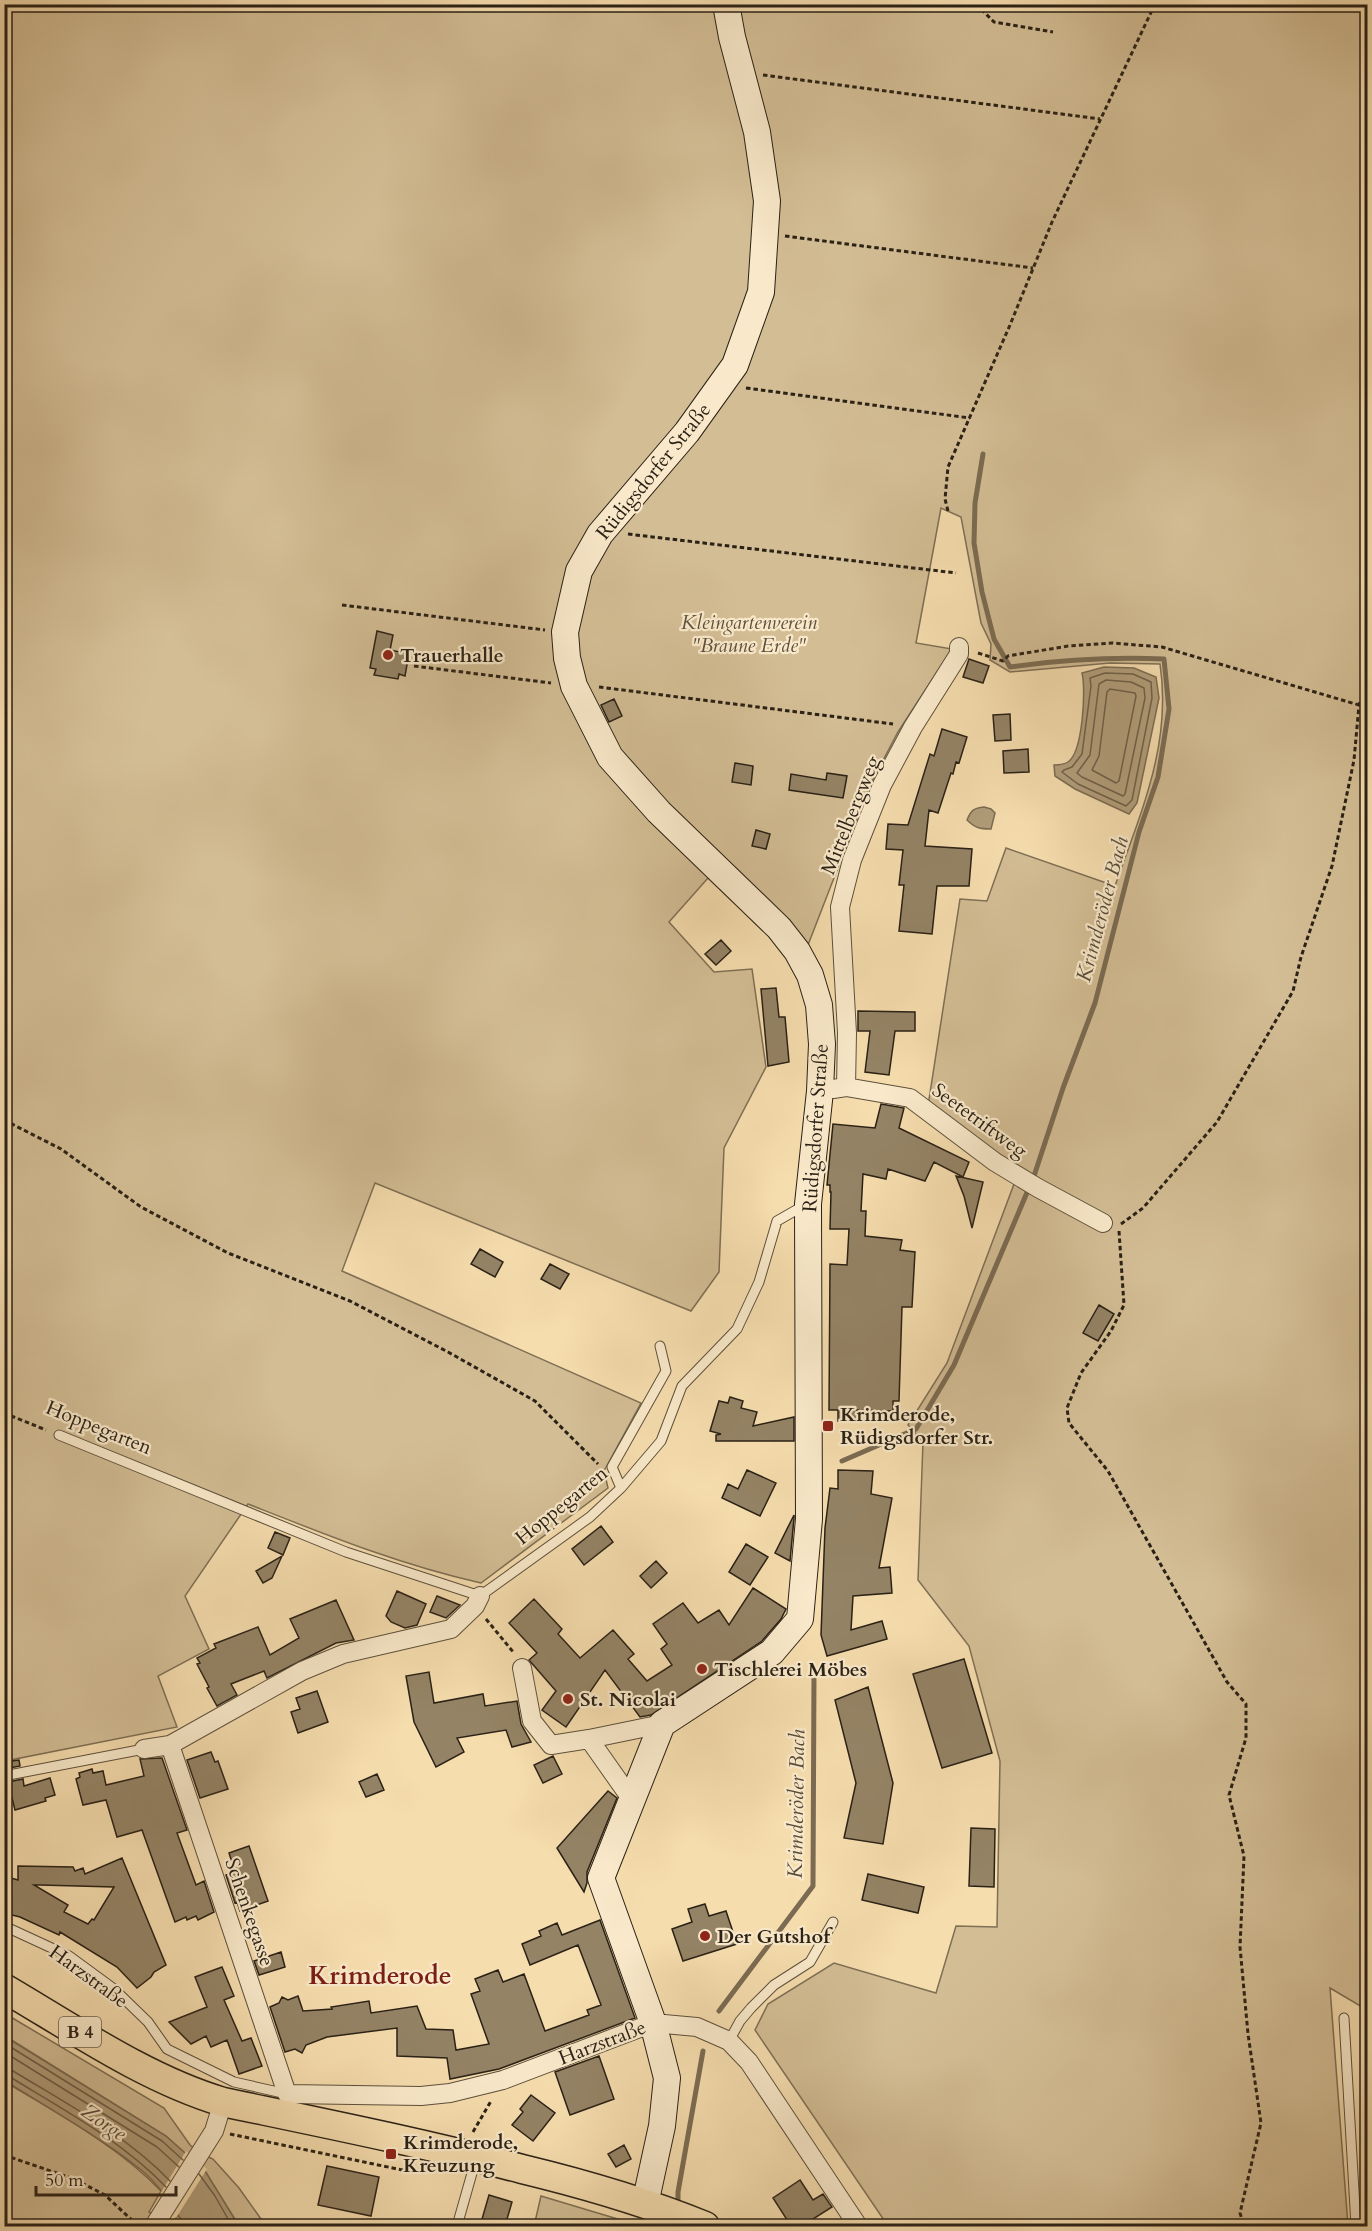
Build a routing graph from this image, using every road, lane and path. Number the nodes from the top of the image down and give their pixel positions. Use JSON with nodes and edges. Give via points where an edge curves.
{"nodes":[{"id":1,"x":726,"y":4,"type":"edge"},
{"id":2,"x":976,"y":4,"type":"edge"},
{"id":3,"x":1155,"y":4,"type":"edge"},
{"id":4,"x":1053,"y":32,"type":"dead end"},
{"id":5,"x":741,"y":72,"type":"junction"},
{"id":6,"x":1100,"y":119,"type":"junction"},
{"id":7,"x":765,"y":233,"type":"junction"},
{"id":8,"x":1033,"y":268,"type":"junction"},
{"id":9,"x":714,"y":395,"type":"junction"},
{"id":10,"x":970,"y":418,"type":"junction"},
{"id":11,"x":948,"y":511,"type":"dead end"},
{"id":12,"x":600,"y":534,"type":"junction"},
{"id":13,"x":956,"y":573,"type":"dead end"},
{"id":14,"x":342,"y":605,"type":"dead end"},
{"id":15,"x":565,"y":632,"type":"junction"},
{"id":16,"x":959,"y":647,"type":"joint"},
{"id":17,"x":414,"y":666,"type":"dead end"},
{"id":18,"x":1368,"y":680,"type":"edge"},
{"id":19,"x":574,"y":686,"type":"junction"},
{"id":20,"x":1359,"y":705,"type":"junction"},
{"id":21,"x":913,"y":727,"type":"junction"},
{"id":22,"x":846,"y":1088,"type":"junction"},
{"id":23,"x":820,"y":1091,"type":"junction"},
{"id":24,"x":4,"y":1120,"type":"edge"},
{"id":25,"x":808,"y":1204,"type":"junction"},
{"id":26,"x":1103,"y":1223,"type":"dead end"},
{"id":27,"x":660,"y":1346,"type":"dead end"},
{"id":28,"x":4,"y":1413,"type":"edge"},
{"id":29,"x":59,"y":1435,"type":"joint"},
{"id":30,"x":612,"y":1467,"type":"junction"},
{"id":31,"x":621,"y":1488,"type":"junction"},
{"id":32,"x":478,"y":1601,"type":"junction"},
{"id":33,"x":522,"y":1668,"type":"joint"},
{"id":34,"x":662,"y":1724,"type":"junction"},
{"id":35,"x":588,"y":1739,"type":"junction"},
{"id":36,"x":170,"y":1745,"type":"junction"},
{"id":37,"x":144,"y":1749,"type":"joint"},
{"id":38,"x":4,"y":1776,"type":"edge"},
{"id":39,"x":632,"y":1800,"type":"junction"},
{"id":40,"x":833,"y":1922,"type":"dead end"},
{"id":41,"x":4,"y":1926,"type":"edge"},
{"id":42,"x":4,"y":1988,"type":"edge"},
{"id":43,"x":1344,"y":2018,"type":"dead end"},
{"id":44,"x":653,"y":2023,"type":"junction"},
{"id":45,"x":729,"y":2041,"type":"junction"},
{"id":46,"x":161,"y":2062,"type":"junction"},
{"id":47,"x":503,"y":2080,"type":"junction"},
{"id":48,"x":287,"y":2094,"type":"junction"},
{"id":49,"x":223,"y":2102,"type":"junction"},
{"id":50,"x":214,"y":2131,"type":"junction"},
{"id":51,"x":273,"y":2141,"type":"dead end"},
{"id":52,"x":474,"y":2146,"type":"junction"},
{"id":53,"x":4,"y":2155,"type":"edge"},
{"id":54,"x":654,"y":2207,"type":"junction"},
{"id":55,"x":156,"y":2222,"type":"edge"},
{"id":56,"x":699,"y":2224,"type":"edge"},
{"id":57,"x":139,"y":2226,"type":"edge"},
{"id":58,"x":457,"y":2226,"type":"edge"},
{"id":59,"x":858,"y":2226,"type":"edge"},
{"id":60,"x":1244,"y":2226,"type":"edge"},
{"id":61,"x":1356,"y":2226,"type":"edge"}],
"edges":[{"from":1,"to":5,"type":"street","name":"Rüdigsdorfer Straße"},
{"from":2,"to":4,"type":"path","via":[[994,22]]},
{"from":3,"to":6,"type":"path"},
{"from":5,"to":6,"type":"path"},
{"from":5,"to":7,"type":"street","name":"Rüdigsdorfer Straße","via":[[757,132],[767,201]]},
{"from":6,"to":8,"type":"path"},
{"from":7,"to":8,"type":"path"},
{"from":7,"to":9,"type":"street","name":"Rüdigsdorfer Straße","via":[[761,292],[735,365]]},
{"from":8,"to":10,"type":"path"},
{"from":9,"to":10,"type":"path","via":[[744,387]]},
{"from":9,"to":12,"type":"street","name":"Rüdigsdorfer Straße"},
{"from":10,"to":11,"type":"path","via":[[948,467]]},
{"from":12,"to":13,"type":"path"},
{"from":12,"to":15,"type":"street","name":"Rüdigsdorfer Straße","via":[[579,571]]},
{"from":14,"to":15,"type":"path"},
{"from":15,"to":19,"type":"street","name":"Rüdigsdorfer Straße"},
{"from":16,"to":20,"type":"path","via":[[1003,661],[1008,656],[1068,646],[1112,643],[1162,647]]},
{"from":16,"to":21,"type":"street","name":"Mittelbergweg","via":[[959,654]]},
{"from":17,"to":19,"type":"path"},
{"from":18,"to":20,"type":"path"},
{"from":19,"to":21,"type":"path"},
{"from":19,"to":23,"type":"street","name":"Rüdigsdorfer Straße","via":[[610,758],[659,812],[779,928],[797,951],[819,1005]]},
{"from":20,"to":60,"type":"path","via":[[1353,760],[1332,866],[1293,991],[1217,1122],[1143,1208],[1119,1225],[1124,1305],[1081,1373],[1067,1408],[1069,1423],[1108,1471],[1227,1682],[1246,1704],[1246,1738],[1229,1795],[1244,1856],[1240,1947],[1261,2123],[1240,2213]]},
{"from":21,"to":22,"type":"street","name":"Mittelbergweg","via":[[882,785],[852,860],[840,907]]},
{"from":22,"to":23,"type":"street","name":"Seetetriftweg"},
{"from":22,"to":26,"type":"street","name":"Seetetriftweg","via":[[910,1098],[995,1162]]},
{"from":23,"to":25,"type":"street","name":"Rüdigsdorfer Straße"},
{"from":24,"to":30,"type":"path","via":[[61,1149],[151,1212],[228,1253],[350,1301],[525,1395],[603,1468]]},
{"from":25,"to":31,"type":"lane","name":"Hoppegarten","via":[[777,1221],[759,1282],[737,1329],[682,1386],[661,1442]]},
{"from":25,"to":34,"type":"street","name":"Rüdigsdorfer Straße","via":[[809,1519],[800,1619],[772,1652]]},
{"from":27,"to":30,"type":"lane","via":[[666,1371]]},
{"from":28,"to":29,"type":"path","name":"Hoppegarten"},
{"from":29,"to":32,"type":"lane","name":"Hoppegarten","via":[[346,1552]]},
{"from":30,"to":31,"type":"lane"},
{"from":31,"to":32,"type":"lane","name":"Hoppegarten","via":[[590,1517]]},
{"from":32,"to":33,"type":"path"},
{"from":32,"to":36,"type":"street","name":"Hoppegarten","via":[[451,1629],[343,1654],[302,1671]]},
{"from":33,"to":35,"type":"street","via":[[532,1721],[551,1745]]},
{"from":34,"to":35,"type":"street"},
{"from":34,"to":39,"type":"street"},
{"from":35,"to":39,"type":"street"},
{"from":36,"to":37,"type":"street"},
{"from":36,"to":48,"type":"street","name":"Schenkegasse"},
{"from":37,"to":38,"type":"lane"},
{"from":39,"to":44,"type":"street","via":[[601,1878]]},
{"from":40,"to":45,"type":"lane","via":[[810,1962],[774,1985],[740,2020]]},
{"from":41,"to":46,"type":"lane","name":"Harzstraße","via":[[69,1956],[114,1989],[147,2022]]},
{"from":42,"to":46,"type":"main road","name":"Harzstraße","number":"B 4"},
{"from":43,"to":61,"type":"lane"},
{"from":44,"to":45,"type":"street","name":"Harzstraße","via":[[697,2027]]},
{"from":44,"to":47,"type":"street","name":"Harzstraße"},
{"from":44,"to":54,"type":"street","via":[[666,2078]]},
{"from":45,"to":59,"type":"street","name":"Harzstraße","via":[[749,2062]]},
{"from":46,"to":48,"type":"lane"},
{"from":46,"to":49,"type":"main road","name":"Harzstraße","number":"B 4","via":[[190,2092]]},
{"from":47,"to":48,"type":"street","name":"Harzstraße","via":[[421,2096]]},
{"from":47,"to":52,"type":"path"},
{"from":49,"to":50,"type":"street"},
{"from":49,"to":52,"type":"main road","name":"Harzstraße","number":"B 4"},
{"from":50,"to":51,"type":"path"},
{"from":50,"to":55,"type":"street"},
{"from":52,"to":54,"type":"main road","name":"Harzstraße","number":"B 4","via":[[554,2177]]},
{"from":52,"to":58,"type":"lane"},
{"from":53,"to":57,"type":"path","via":[[74,2179],[105,2195]]},
{"from":54,"to":56,"type":"main road","name":"Harzstraße","number":"B 4"}]}
